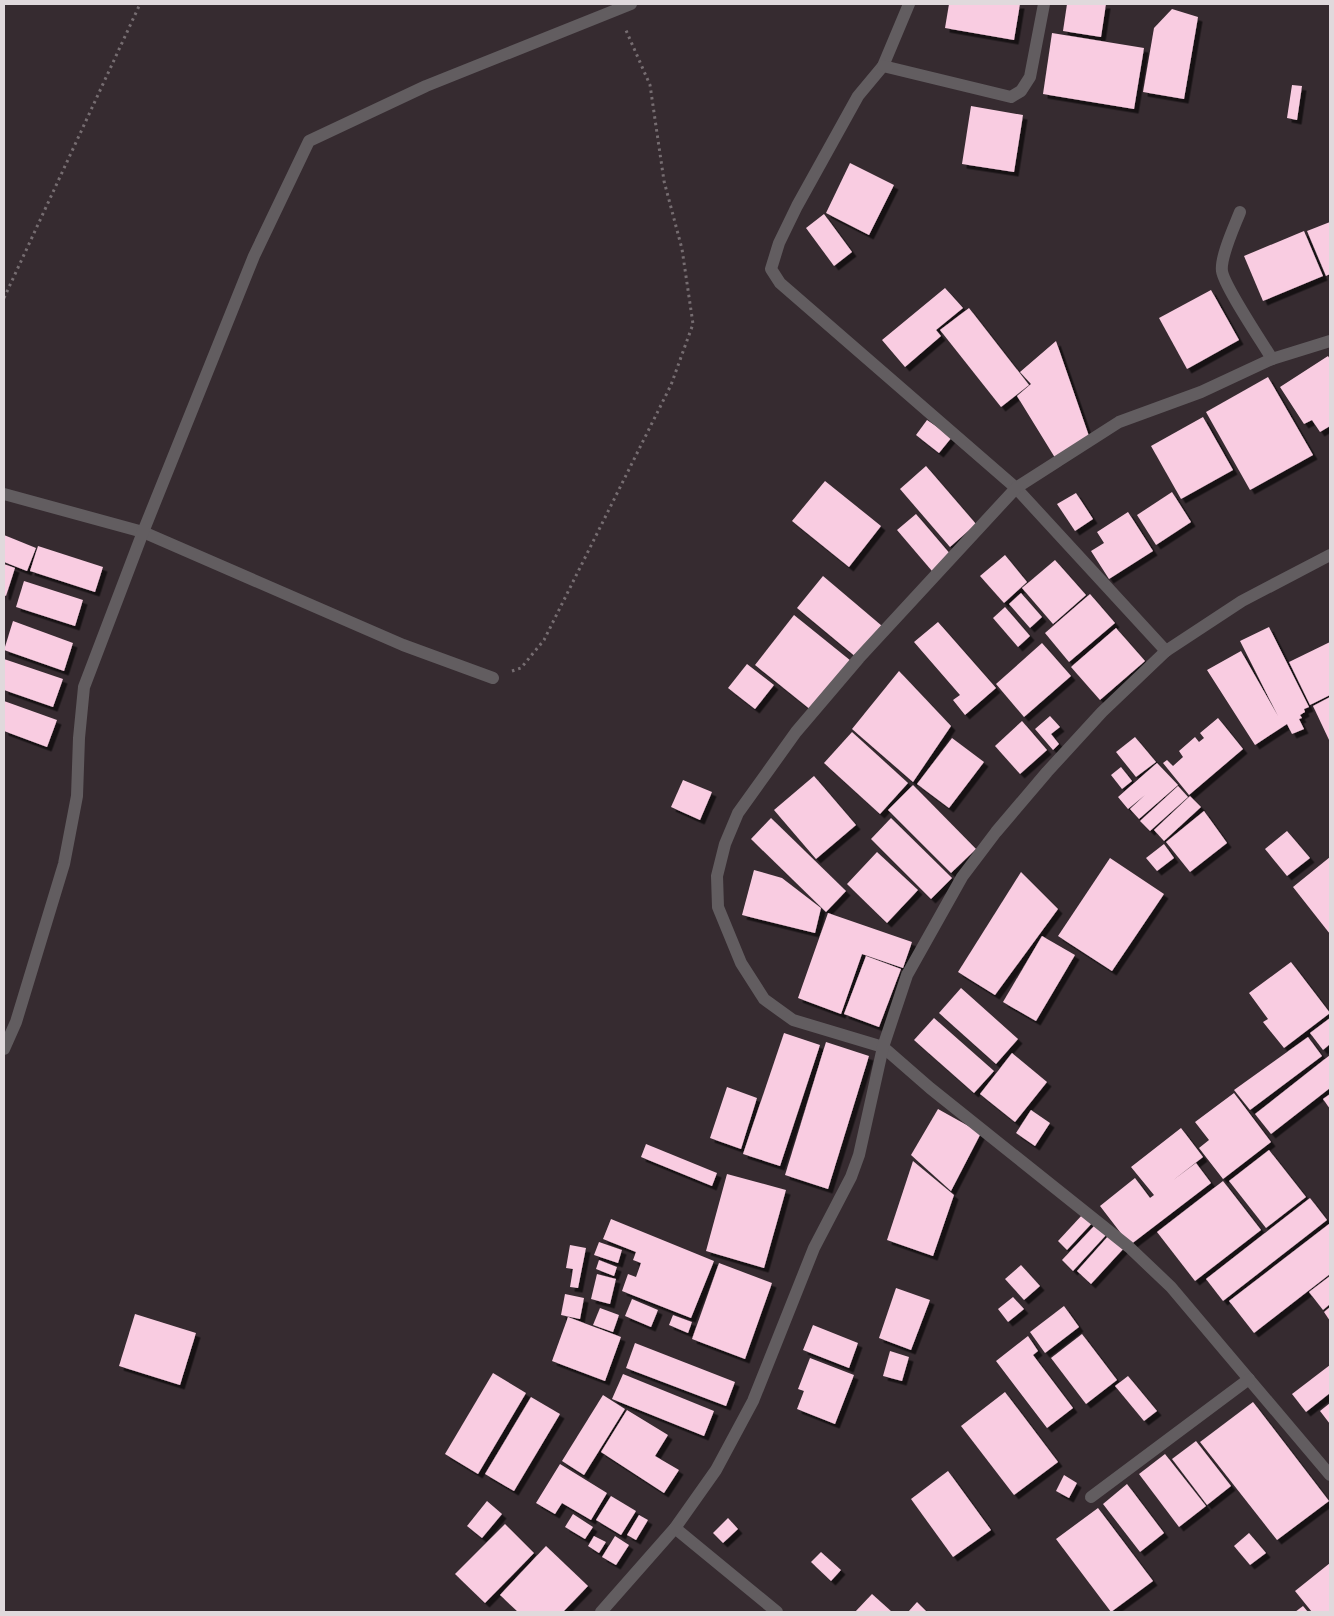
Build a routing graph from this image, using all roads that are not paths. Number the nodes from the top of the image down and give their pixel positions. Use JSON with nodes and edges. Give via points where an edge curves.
{"nodes":[{"id":1,"x":631,"y":4,"type":"edge"},
{"id":2,"x":909,"y":4,"type":"edge"},
{"id":3,"x":1044,"y":4,"type":"edge"},
{"id":4,"x":612,"y":7,"type":"edge"},
{"id":5,"x":883,"y":66,"type":"junction"},
{"id":6,"x":1240,"y":212,"type":"dead end"},
{"id":7,"x":1330,"y":341,"type":"edge"},
{"id":8,"x":1272,"y":359,"type":"junction"},
{"id":9,"x":1016,"y":488,"type":"junction"},
{"id":10,"x":4,"y":494,"type":"edge"},
{"id":11,"x":143,"y":532,"type":"junction"},
{"id":12,"x":1330,"y":555,"type":"edge"},
{"id":13,"x":1166,"y":651,"type":"junction"},
{"id":14,"x":493,"y":678,"type":"road end"},
{"id":15,"x":883,"y":1047,"type":"junction"},
{"id":16,"x":4,"y":1049,"type":"edge"},
{"id":17,"x":1249,"y":1379,"type":"junction"},
{"id":18,"x":1330,"y":1476,"type":"edge"},
{"id":19,"x":1091,"y":1497,"type":"dead end"},
{"id":20,"x":675,"y":1528,"type":"junction"},
{"id":21,"x":601,"y":1612,"type":"edge"},
{"id":22,"x":778,"y":1612,"type":"edge"}],
"edges":[{"from":1,"to":4,"type":"street"},
{"from":2,"to":5,"type":"street"},
{"from":3,"to":5,"type":"street","via":[[1030,77],[1021,91],[1011,97]]},
{"from":4,"to":11,"type":"street","via":[[309,140],[254,256]]},
{"from":5,"to":9,"type":"street","via":[[858,96],[802,197],[779,243],[771,269],[780,283]]},
{"from":6,"to":8,"type":"street","via":[[1228,241],[1222,271],[1236,301]]},
{"from":7,"to":8,"type":"street"},
{"from":8,"to":9,"type":"street","via":[[1201,392],[1119,422]]},
{"from":9,"to":13,"type":"street"},
{"from":9,"to":15,"type":"street","via":[[859,658],[803,725],[738,813],[724,844],[718,876],[718,907],[741,963],[764,999],[794,1020]]},
{"from":10,"to":11,"type":"street"},
{"from":11,"to":14,"type":"street","via":[[403,645]]},
{"from":11,"to":16,"type":"street","via":[[84,687],[78,738],[77,796],[64,864],[16,1022]]},
{"from":12,"to":13,"type":"street","via":[[1242,601]]},
{"from":13,"to":15,"type":"street","via":[[1102,712],[1047,772],[962,877],[907,975]]},
{"from":15,"to":17,"type":"street","via":[[1129,1247],[1171,1287]]},
{"from":15,"to":20,"type":"street","via":[[859,1155],[851,1177],[814,1248],[753,1401],[716,1470]]},
{"from":17,"to":18,"type":"street"},
{"from":17,"to":19,"type":"street"},
{"from":20,"to":21,"type":"street"},
{"from":20,"to":22,"type":"street"}]}
